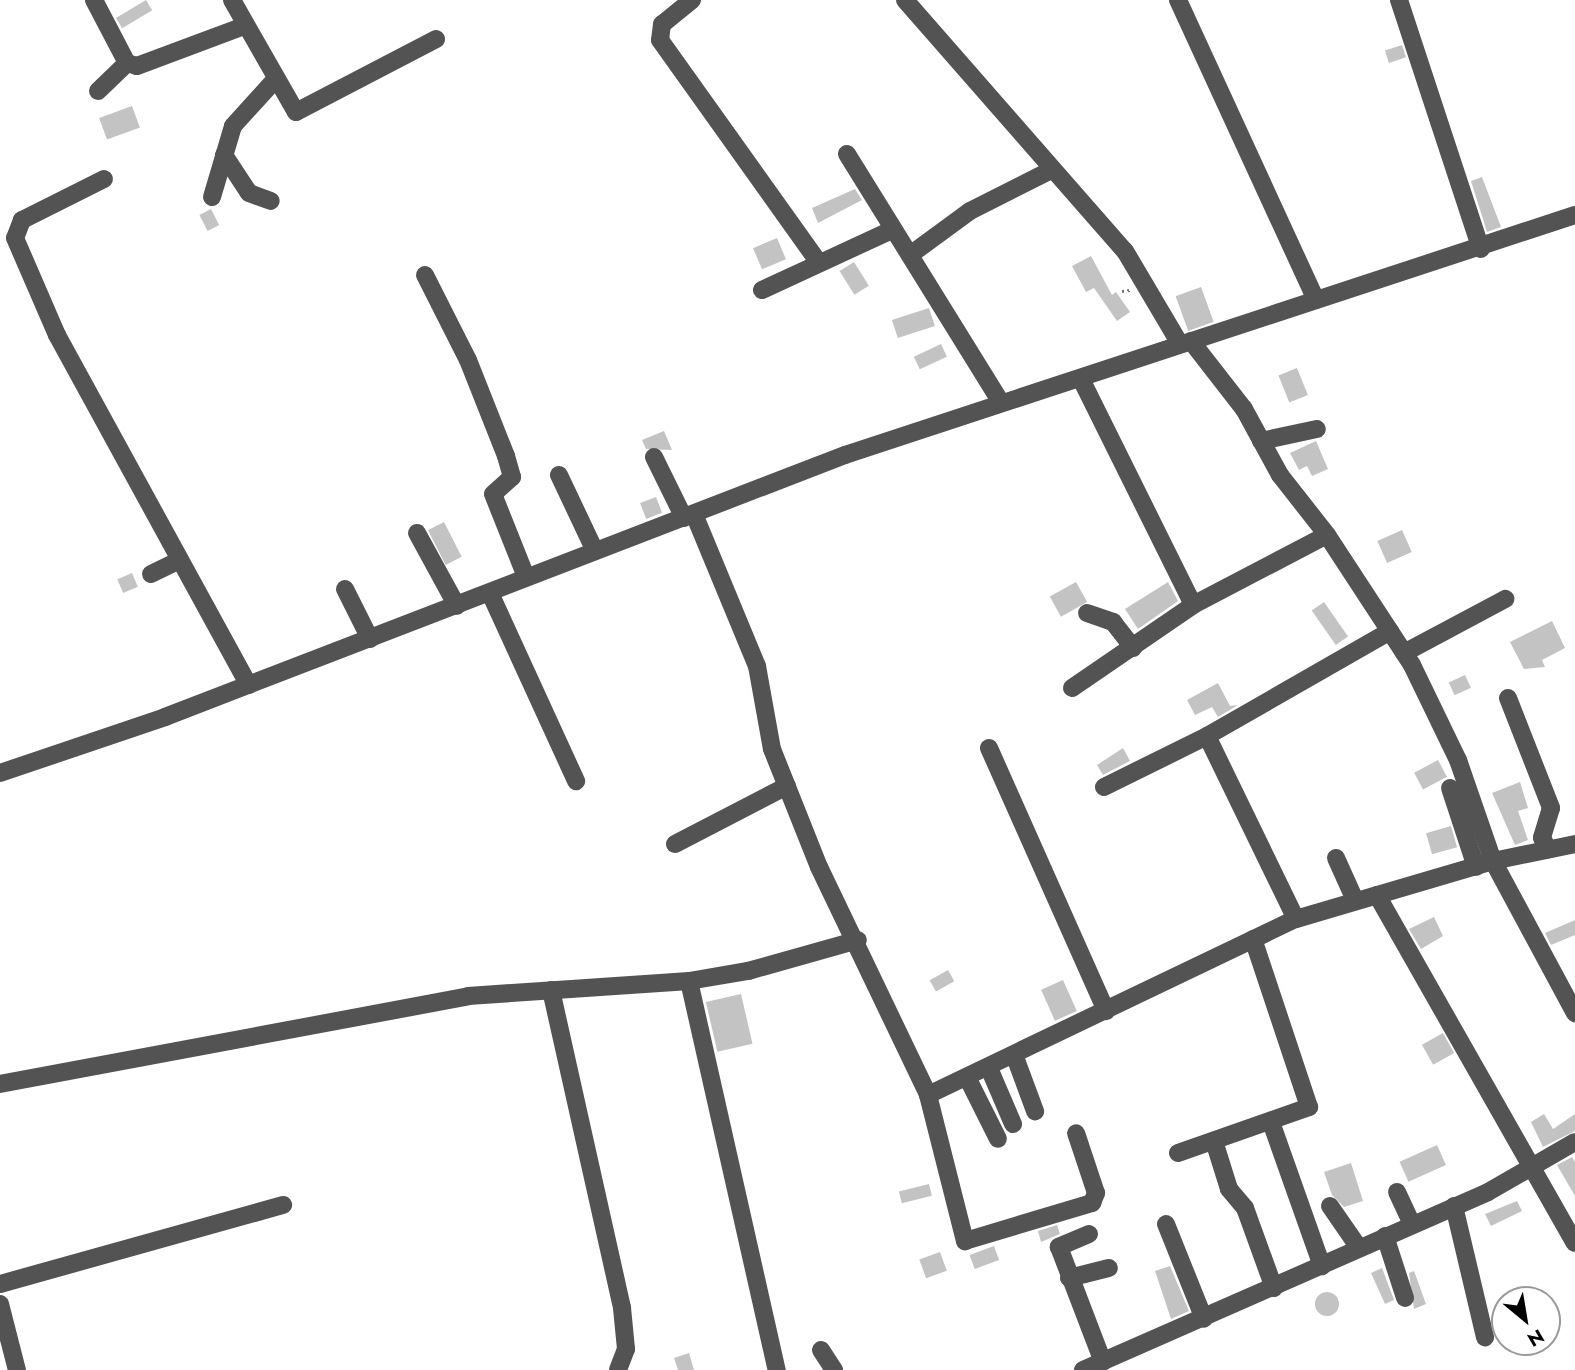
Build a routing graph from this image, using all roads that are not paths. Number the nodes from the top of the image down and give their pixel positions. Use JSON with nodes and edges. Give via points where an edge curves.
{"nodes":[{"id":1,"x":94,"y":0,"type":"edge"},
{"id":2,"x":232,"y":0,"type":"edge"},
{"id":3,"x":692,"y":0,"type":"edge"},
{"id":4,"x":905,"y":0,"type":"edge"},
{"id":5,"x":1178,"y":0,"type":"edge"},
{"id":6,"x":1399,"y":0,"type":"edge"},
{"id":7,"x":244,"y":26,"type":"junction"},
{"id":8,"x":436,"y":39,"type":"dead end"},
{"id":9,"x":127,"y":64,"type":"junction"},
{"id":10,"x":274,"y":81,"type":"junction"},
{"id":11,"x":98,"y":91,"type":"dead end"},
{"id":12,"x":847,"y":154,"type":"dead end"},
{"id":13,"x":224,"y":155,"type":"junction"},
{"id":14,"x":1051,"y":170,"type":"junction"},
{"id":15,"x":104,"y":179,"type":"dead end"},
{"id":16,"x":212,"y":197,"type":"dead end"},
{"id":17,"x":271,"y":201,"type":"dead end"},
{"id":18,"x":1575,"y":215,"type":"edge"},
{"id":19,"x":892,"y":230,"type":"junction"},
{"id":20,"x":1481,"y":249,"type":"junction"},
{"id":21,"x":910,"y":255,"type":"junction"},
{"id":22,"x":819,"y":263,"type":"junction"},
{"id":23,"x":425,"y":275,"type":"dead end"},
{"id":24,"x":762,"y":290,"type":"dead end"},
{"id":25,"x":1316,"y":300,"type":"junction"},
{"id":26,"x":1185,"y":343,"type":"junction"},
{"id":27,"x":1081,"y":379,"type":"junction"},
{"id":28,"x":1001,"y":402,"type":"junction"},
{"id":29,"x":1317,"y":429,"type":"dead end"},
{"id":30,"x":1261,"y":441,"type":"junction"},
{"id":31,"x":654,"y":457,"type":"dead end"},
{"id":32,"x":559,"y":475,"type":"dead end"},
{"id":33,"x":689,"y":516,"type":"junction"},
{"id":34,"x":417,"y":533,"type":"dead end"},
{"id":35,"x":1327,"y":535,"type":"junction"},
{"id":36,"x":595,"y":551,"type":"junction"},
{"id":37,"x":180,"y":560,"type":"junction"},
{"id":38,"x":151,"y":574,"type":"dead end"},
{"id":39,"x":526,"y":577,"type":"junction"},
{"id":40,"x":345,"y":589,"type":"dead end"},
{"id":41,"x":490,"y":593,"type":"junction"},
{"id":42,"x":1505,"y":599,"type":"dead end"},
{"id":43,"x":1193,"y":605,"type":"junction"},
{"id":44,"x":457,"y":606,"type":"junction"},
{"id":45,"x":1087,"y":613,"type":"dead end"},
{"id":46,"x":1390,"y":631,"type":"junction"},
{"id":47,"x":370,"y":639,"type":"junction"},
{"id":48,"x":1133,"y":648,"type":"junction"},
{"id":49,"x":1404,"y":653,"type":"junction"},
{"id":50,"x":249,"y":685,"type":"junction"},
{"id":51,"x":1072,"y":688,"type":"dead end"},
{"id":52,"x":1508,"y":698,"type":"dead end"},
{"id":53,"x":1208,"y":736,"type":"junction"},
{"id":54,"x":989,"y":747,"type":"dead end"},
{"id":55,"x":0,"y":773,"type":"edge"},
{"id":56,"x":576,"y":781,"type":"dead end"},
{"id":57,"x":787,"y":786,"type":"junction"},
{"id":58,"x":1104,"y":787,"type":"dead end"},
{"id":59,"x":1450,"y":789,"type":"dead end"},
{"id":60,"x":675,"y":844,"type":"dead end"},
{"id":61,"x":1575,"y":844,"type":"edge"},
{"id":62,"x":1548,"y":849,"type":"junction"},
{"id":63,"x":1336,"y":858,"type":"dead end"},
{"id":64,"x":1485,"y":864,"type":"junction"},
{"id":65,"x":1377,"y":895,"type":"junction"},
{"id":66,"x":1355,"y":900,"type":"junction"},
{"id":67,"x":1296,"y":919,"type":"junction"},
{"id":68,"x":1253,"y":939,"type":"junction"},
{"id":69,"x":858,"y":940,"type":"junction"},
{"id":70,"x":689,"y":981,"type":"junction"},
{"id":71,"x":551,"y":989,"type":"junction"},
{"id":72,"x":1106,"y":1011,"type":"junction"},
{"id":73,"x":1575,"y":1013,"type":"edge"},
{"id":74,"x":1015,"y":1057,"type":"junction"},
{"id":75,"x":989,"y":1068,"type":"junction"},
{"id":76,"x":967,"y":1077,"type":"junction"},
{"id":77,"x":0,"y":1084,"type":"edge"},
{"id":78,"x":928,"y":1095,"type":"junction"},
{"id":79,"x":1035,"y":1111,"type":"dead end"},
{"id":80,"x":1271,"y":1122,"type":"junction"},
{"id":81,"x":1013,"y":1124,"type":"dead end"},
{"id":82,"x":1076,"y":1133,"type":"dead end"},
{"id":83,"x":998,"y":1139,"type":"dead end"},
{"id":84,"x":1214,"y":1142,"type":"junction"},
{"id":85,"x":1575,"y":1142,"type":"edge"},
{"id":86,"x":1178,"y":1153,"type":"dead end"},
{"id":87,"x":1534,"y":1166,"type":"junction"},
{"id":88,"x":1397,"y":1192,"type":"dead end"},
{"id":89,"x":283,"y":1205,"type":"dead end"},
{"id":90,"x":1330,"y":1206,"type":"dead end"},
{"id":91,"x":1454,"y":1206,"type":"junction"},
{"id":92,"x":1166,"y":1224,"type":"dead end"},
{"id":93,"x":1412,"y":1224,"type":"junction"},
{"id":94,"x":1088,"y":1234,"type":"dead end"},
{"id":95,"x":1385,"y":1236,"type":"junction"},
{"id":96,"x":1575,"y":1243,"type":"edge"},
{"id":97,"x":1359,"y":1248,"type":"junction"},
{"id":98,"x":1322,"y":1266,"type":"junction"},
{"id":99,"x":1109,"y":1268,"type":"dead end"},
{"id":100,"x":1069,"y":1278,"type":"junction"},
{"id":101,"x":0,"y":1283,"type":"edge"},
{"id":102,"x":1274,"y":1288,"type":"junction"},
{"id":103,"x":1405,"y":1298,"type":"dead end"},
{"id":104,"x":0,"y":1304,"type":"edge"},
{"id":105,"x":1203,"y":1320,"type":"junction"},
{"id":106,"x":1485,"y":1337,"type":"dead end"},
{"id":107,"x":821,"y":1350,"type":"dead end"},
{"id":108,"x":1102,"y":1362,"type":"junction"},
{"id":109,"x":17,"y":1370,"type":"edge"},
{"id":110,"x":618,"y":1370,"type":"edge"},
{"id":111,"x":777,"y":1370,"type":"edge"},
{"id":112,"x":834,"y":1370,"type":"edge"},
{"id":113,"x":1083,"y":1370,"type":"edge"}],
"edges":[{"from":1,"to":9,"type":"street"},
{"from":2,"to":7,"type":"street"},
{"from":3,"to":22,"type":"street","via":[[662,24],[660,40]]},
{"from":4,"to":14,"type":"street"},
{"from":5,"to":25,"type":"street"},
{"from":6,"to":20,"type":"street"},
{"from":7,"to":9,"type":"street","via":[[146,65]]},
{"from":7,"to":10,"type":"street"},
{"from":8,"to":10,"type":"street","via":[[304,111],[292,110]]},
{"from":9,"to":11,"type":"street"},
{"from":10,"to":13,"type":"street","via":[[233,126]]},
{"from":12,"to":19,"type":"street"},
{"from":13,"to":16,"type":"street"},
{"from":13,"to":17,"type":"street","via":[[249,192]]},
{"from":14,"to":21,"type":"street","via":[[970,211]]},
{"from":14,"to":26,"type":"street","via":[[1125,251]]},
{"from":15,"to":37,"type":"street","via":[[23,220],[15,238],[52,325]]},
{"from":18,"to":20,"type":"street"},
{"from":19,"to":21,"type":"street"},
{"from":19,"to":22,"type":"street"},
{"from":20,"to":25,"type":"street"},
{"from":21,"to":28,"type":"street"},
{"from":22,"to":24,"type":"street"},
{"from":23,"to":39,"type":"street","via":[[468,360],[506,456],[512,477],[493,494]]},
{"from":25,"to":26,"type":"street"},
{"from":26,"to":27,"type":"street"},
{"from":26,"to":30,"type":"street"},
{"from":27,"to":28,"type":"street"},
{"from":27,"to":43,"type":"street"},
{"from":28,"to":33,"type":"street"},
{"from":29,"to":30,"type":"street"},
{"from":30,"to":35,"type":"street"},
{"from":31,"to":33,"type":"street"},
{"from":32,"to":36,"type":"street"},
{"from":33,"to":36,"type":"street"},
{"from":33,"to":57,"type":"street","via":[[757,666],[772,749]]},
{"from":34,"to":44,"type":"street"},
{"from":35,"to":43,"type":"street"},
{"from":35,"to":46,"type":"street"},
{"from":36,"to":39,"type":"street"},
{"from":37,"to":38,"type":"street"},
{"from":37,"to":50,"type":"street"},
{"from":39,"to":41,"type":"street"},
{"from":40,"to":47,"type":"street"},
{"from":41,"to":44,"type":"street"},
{"from":41,"to":56,"type":"street"},
{"from":42,"to":49,"type":"street"},
{"from":43,"to":48,"type":"street"},
{"from":44,"to":47,"type":"street"},
{"from":45,"to":48,"type":"street","via":[[1113,622]]},
{"from":46,"to":49,"type":"street"},
{"from":46,"to":53,"type":"street"},
{"from":47,"to":50,"type":"street"},
{"from":48,"to":51,"type":"street"},
{"from":49,"to":64,"type":"street","via":[[1458,761]]},
{"from":50,"to":55,"type":"street"},
{"from":52,"to":62,"type":"street","via":[[1551,808],[1542,838]]},
{"from":53,"to":58,"type":"street"},
{"from":53,"to":67,"type":"street"},
{"from":54,"to":72,"type":"street"},
{"from":57,"to":60,"type":"street"},
{"from":57,"to":69,"type":"street","via":[[819,867]]},
{"from":59,"to":64,"type":"street"},
{"from":61,"to":62,"type":"street"},
{"from":62,"to":64,"type":"street"},
{"from":63,"to":66,"type":"street"},
{"from":64,"to":65,"type":"street"},
{"from":64,"to":73,"type":"street"},
{"from":65,"to":66,"type":"street"},
{"from":65,"to":87,"type":"street"},
{"from":66,"to":67,"type":"street"},
{"from":67,"to":68,"type":"street"},
{"from":68,"to":72,"type":"street"},
{"from":68,"to":80,"type":"street","via":[[1309,1104],[1302,1112]]},
{"from":69,"to":70,"type":"street","via":[[748,971]]},
{"from":69,"to":78,"type":"street"},
{"from":70,"to":71,"type":"street"},
{"from":70,"to":111,"type":"street"},
{"from":71,"to":77,"type":"street","via":[[468,996]]},
{"from":71,"to":110,"type":"street","via":[[622,1308],[626,1349]]},
{"from":72,"to":74,"type":"street"},
{"from":74,"to":75,"type":"street"},
{"from":74,"to":79,"type":"street"},
{"from":75,"to":76,"type":"street"},
{"from":75,"to":81,"type":"street"},
{"from":76,"to":78,"type":"street"},
{"from":76,"to":83,"type":"street"},
{"from":78,"to":82,"type":"street","via":[[965,1241],[1092,1203],[1096,1193]]},
{"from":80,"to":84,"type":"street"},
{"from":80,"to":98,"type":"street"},
{"from":84,"to":86,"type":"street"},
{"from":84,"to":102,"type":"street"},
{"from":85,"to":87,"type":"street"},
{"from":87,"to":91,"type":"street"},
{"from":87,"to":96,"type":"street"},
{"from":88,"to":93,"type":"street"},
{"from":89,"to":101,"type":"street"},
{"from":90,"to":97,"type":"street"},
{"from":91,"to":93,"type":"street"},
{"from":91,"to":106,"type":"street"},
{"from":92,"to":105,"type":"street"},
{"from":93,"to":95,"type":"street"},
{"from":94,"to":100,"type":"street","via":[[1059,1247]]},
{"from":95,"to":97,"type":"street"},
{"from":95,"to":103,"type":"street"},
{"from":97,"to":98,"type":"street"},
{"from":98,"to":102,"type":"street"},
{"from":99,"to":100,"type":"street"},
{"from":100,"to":108,"type":"street"},
{"from":102,"to":105,"type":"street"},
{"from":104,"to":109,"type":"street"},
{"from":105,"to":108,"type":"street"},
{"from":107,"to":112,"type":"street"},
{"from":108,"to":113,"type":"street"}]}
